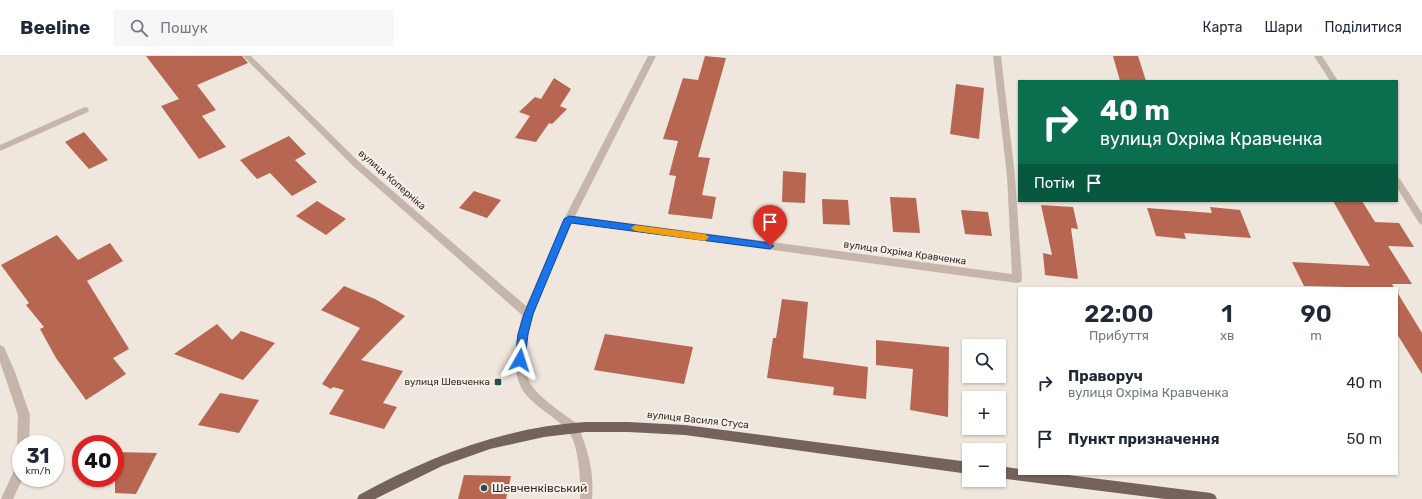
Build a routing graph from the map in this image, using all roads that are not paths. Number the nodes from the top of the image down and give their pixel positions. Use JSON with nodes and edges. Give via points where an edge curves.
{"nodes":[{"id":1,"x":247,"y":56,"type":"edge"},
{"id":2,"x":652,"y":56,"type":"edge"},
{"id":3,"x":997,"y":56,"type":"edge"},
{"id":4,"x":1318,"y":56,"type":"edge"},
{"id":5,"x":1333,"y":80,"type":"edge"},
{"id":6,"x":85,"y":110,"type":"dead end"},
{"id":7,"x":0,"y":148,"type":"edge"},
{"id":8,"x":1015,"y":176,"type":"edge"},
{"id":9,"x":1398,"y":183,"type":"edge"},
{"id":10,"x":569,"y":219,"type":"junction"},
{"id":11,"x":1422,"y":221,"type":"edge"},
{"id":12,"x":528,"y":314,"type":"junction"},
{"id":13,"x":0,"y":350,"type":"edge"},
{"id":14,"x":574,"y":428,"type":"junction"},
{"id":15,"x":23,"y":435,"type":"edge"},
{"id":16,"x":962,"y":467,"type":"edge"},
{"id":17,"x":1006,"y":473,"type":"edge"},
{"id":18,"x":1018,"y":474,"type":"edge"},
{"id":19,"x":1023,"y":475,"type":"edge"},
{"id":20,"x":12,"y":487,"type":"edge"},
{"id":21,"x":7,"y":499,"type":"edge"},
{"id":22,"x":364,"y":499,"type":"edge"},
{"id":23,"x":586,"y":499,"type":"edge"},
{"id":24,"x":1211,"y":499,"type":"edge"}],
"edges":[{"from":1,"to":12,"type":"street","name":"вулиця Коперніка","via":[[355,163]]},
{"from":2,"to":10,"type":"street"},
{"from":3,"to":8,"type":"street","name":"вулиця Охріма Кравченка"},
{"from":4,"to":5,"type":"street"},
{"from":6,"to":7,"type":"street"},
{"from":8,"to":10,"type":"street","name":"вулиця Охріма Кравченка","via":[[1017,279]]},
{"from":9,"to":11,"type":"street"},
{"from":10,"to":12,"type":"street"},
{"from":12,"to":14,"type":"street","via":[[520,360],[523,380],[533,395]]},
{"from":13,"to":15,"type":"street","via":[[24,415]]},
{"from":14,"to":16,"type":"main road","name":"вулиця Василя Стуса","via":[[642,427],[685,430]]},
{"from":14,"to":22,"type":"main road","name":"вулиця Василя Стуса","via":[[517,436],[480,446],[400,479]]},
{"from":14,"to":23,"type":"street","via":[[583,454],[587,481]]},
{"from":17,"to":18,"type":"main road"},
{"from":19,"to":24,"type":"main road"},
{"from":20,"to":21,"type":"street"}]}
